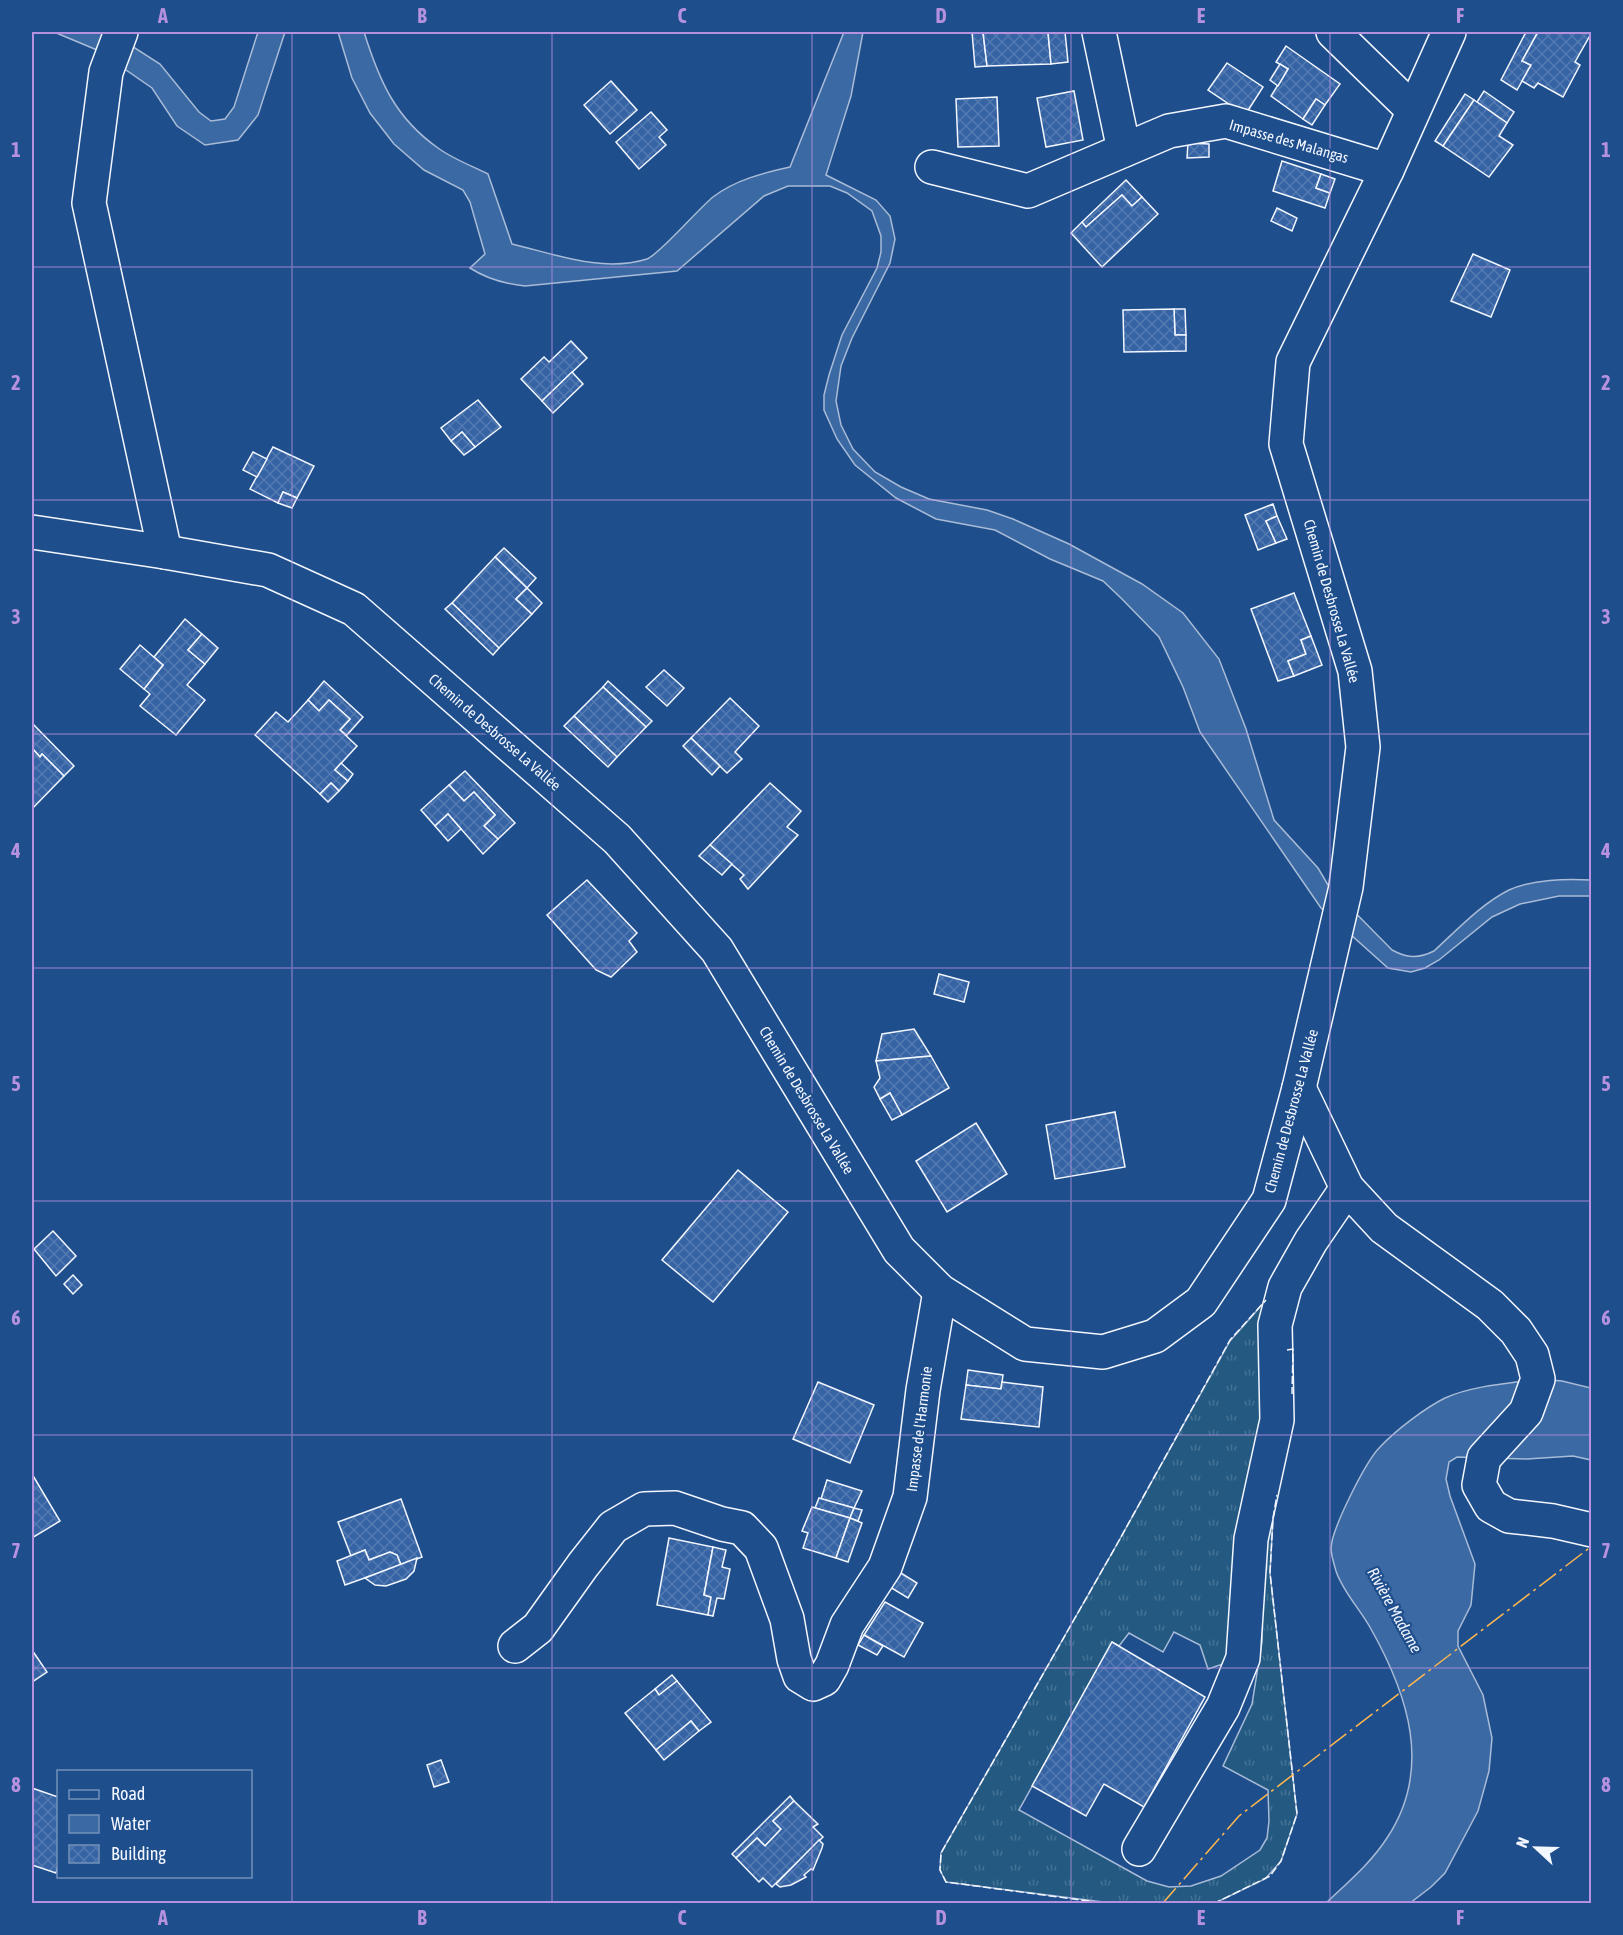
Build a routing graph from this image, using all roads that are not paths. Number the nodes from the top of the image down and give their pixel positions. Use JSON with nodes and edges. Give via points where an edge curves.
{"nodes":[{"id":1,"x":122,"y":32,"type":"edge"},
{"id":2,"x":1099,"y":32,"type":"edge"},
{"id":3,"x":1333,"y":32,"type":"edge"},
{"id":4,"x":1449,"y":32,"type":"edge"},
{"id":5,"x":1413,"y":110,"type":"junction"},
{"id":6,"x":1124,"y":150,"type":"junction"},
{"id":7,"x":932,"y":167,"type":"dead end"},
{"id":8,"x":1387,"y":170,"type":"junction"},
{"id":9,"x":32,"y":532,"type":"edge"},
{"id":10,"x":165,"y":552,"type":"junction"},
{"id":11,"x":1299,"y":1088,"type":"junction"},
{"id":12,"x":1347,"y":1188,"type":"junction"},
{"id":13,"x":940,"y":1292,"type":"junction"},
{"id":14,"x":1592,"y":1530,"type":"edge"},
{"id":15,"x":515,"y":1646,"type":"dead end"},
{"id":16,"x":1139,"y":1849,"type":"dead end"}],
"edges":[{"from":1,"to":10,"type":"street","via":[[106,72],[89,203]]},
{"from":2,"to":6,"type":"street"},
{"from":3,"to":5,"type":"street"},
{"from":4,"to":5,"type":"street","name":"Chemin de Desbrosse La Vallée"},
{"from":5,"to":8,"type":"street","name":"Chemin de Desbrosse La Vallée"},
{"from":6,"to":7,"type":"street","name":"Impasse des Malangas","via":[[1028,191]]},
{"from":6,"to":8,"type":"street","name":"Impasse des Malangas","via":[[1169,131],[1226,121]]},
{"from":8,"to":11,"type":"street","name":"Chemin de Desbrosse La Vallée","via":[[1293,362],[1286,444],[1355,671],[1363,747],[1346,887]]},
{"from":9,"to":10,"type":"street","name":"Chemin de Desbrosse La Vallée"},
{"from":10,"to":13,"type":"street","name":"Chemin de Desbrosse La Vallée","via":[[268,570],[354,609],[617,838],[717,950],[899,1250]]},
{"from":11,"to":12,"type":"street"},
{"from":11,"to":13,"type":"street","name":"Chemin de Desbrosse La Vallée","via":[[1269,1200],[1201,1302],[1155,1336],[1103,1352],[1025,1344]]},
{"from":12,"to":14,"type":"street","via":[[1384,1228],[1490,1305],[1516,1331],[1532,1355],[1538,1379],[1526,1412],[1484,1458],[1479,1485],[1491,1506],[1509,1516]]},
{"from":12,"to":16,"type":"street","via":[[1285,1287],[1275,1325],[1277,1420],[1251,1539],[1243,1658],[1223,1707]]},
{"from":13,"to":15,"type":"street","name":"Impasse de l'Harmonie","via":[[922,1390],[910,1497],[885,1567],[847,1624],[824,1679],[813,1684],[800,1676],[788,1620],[761,1548],[742,1528],[675,1508],[645,1509],[613,1527],[537,1628]]}]}
